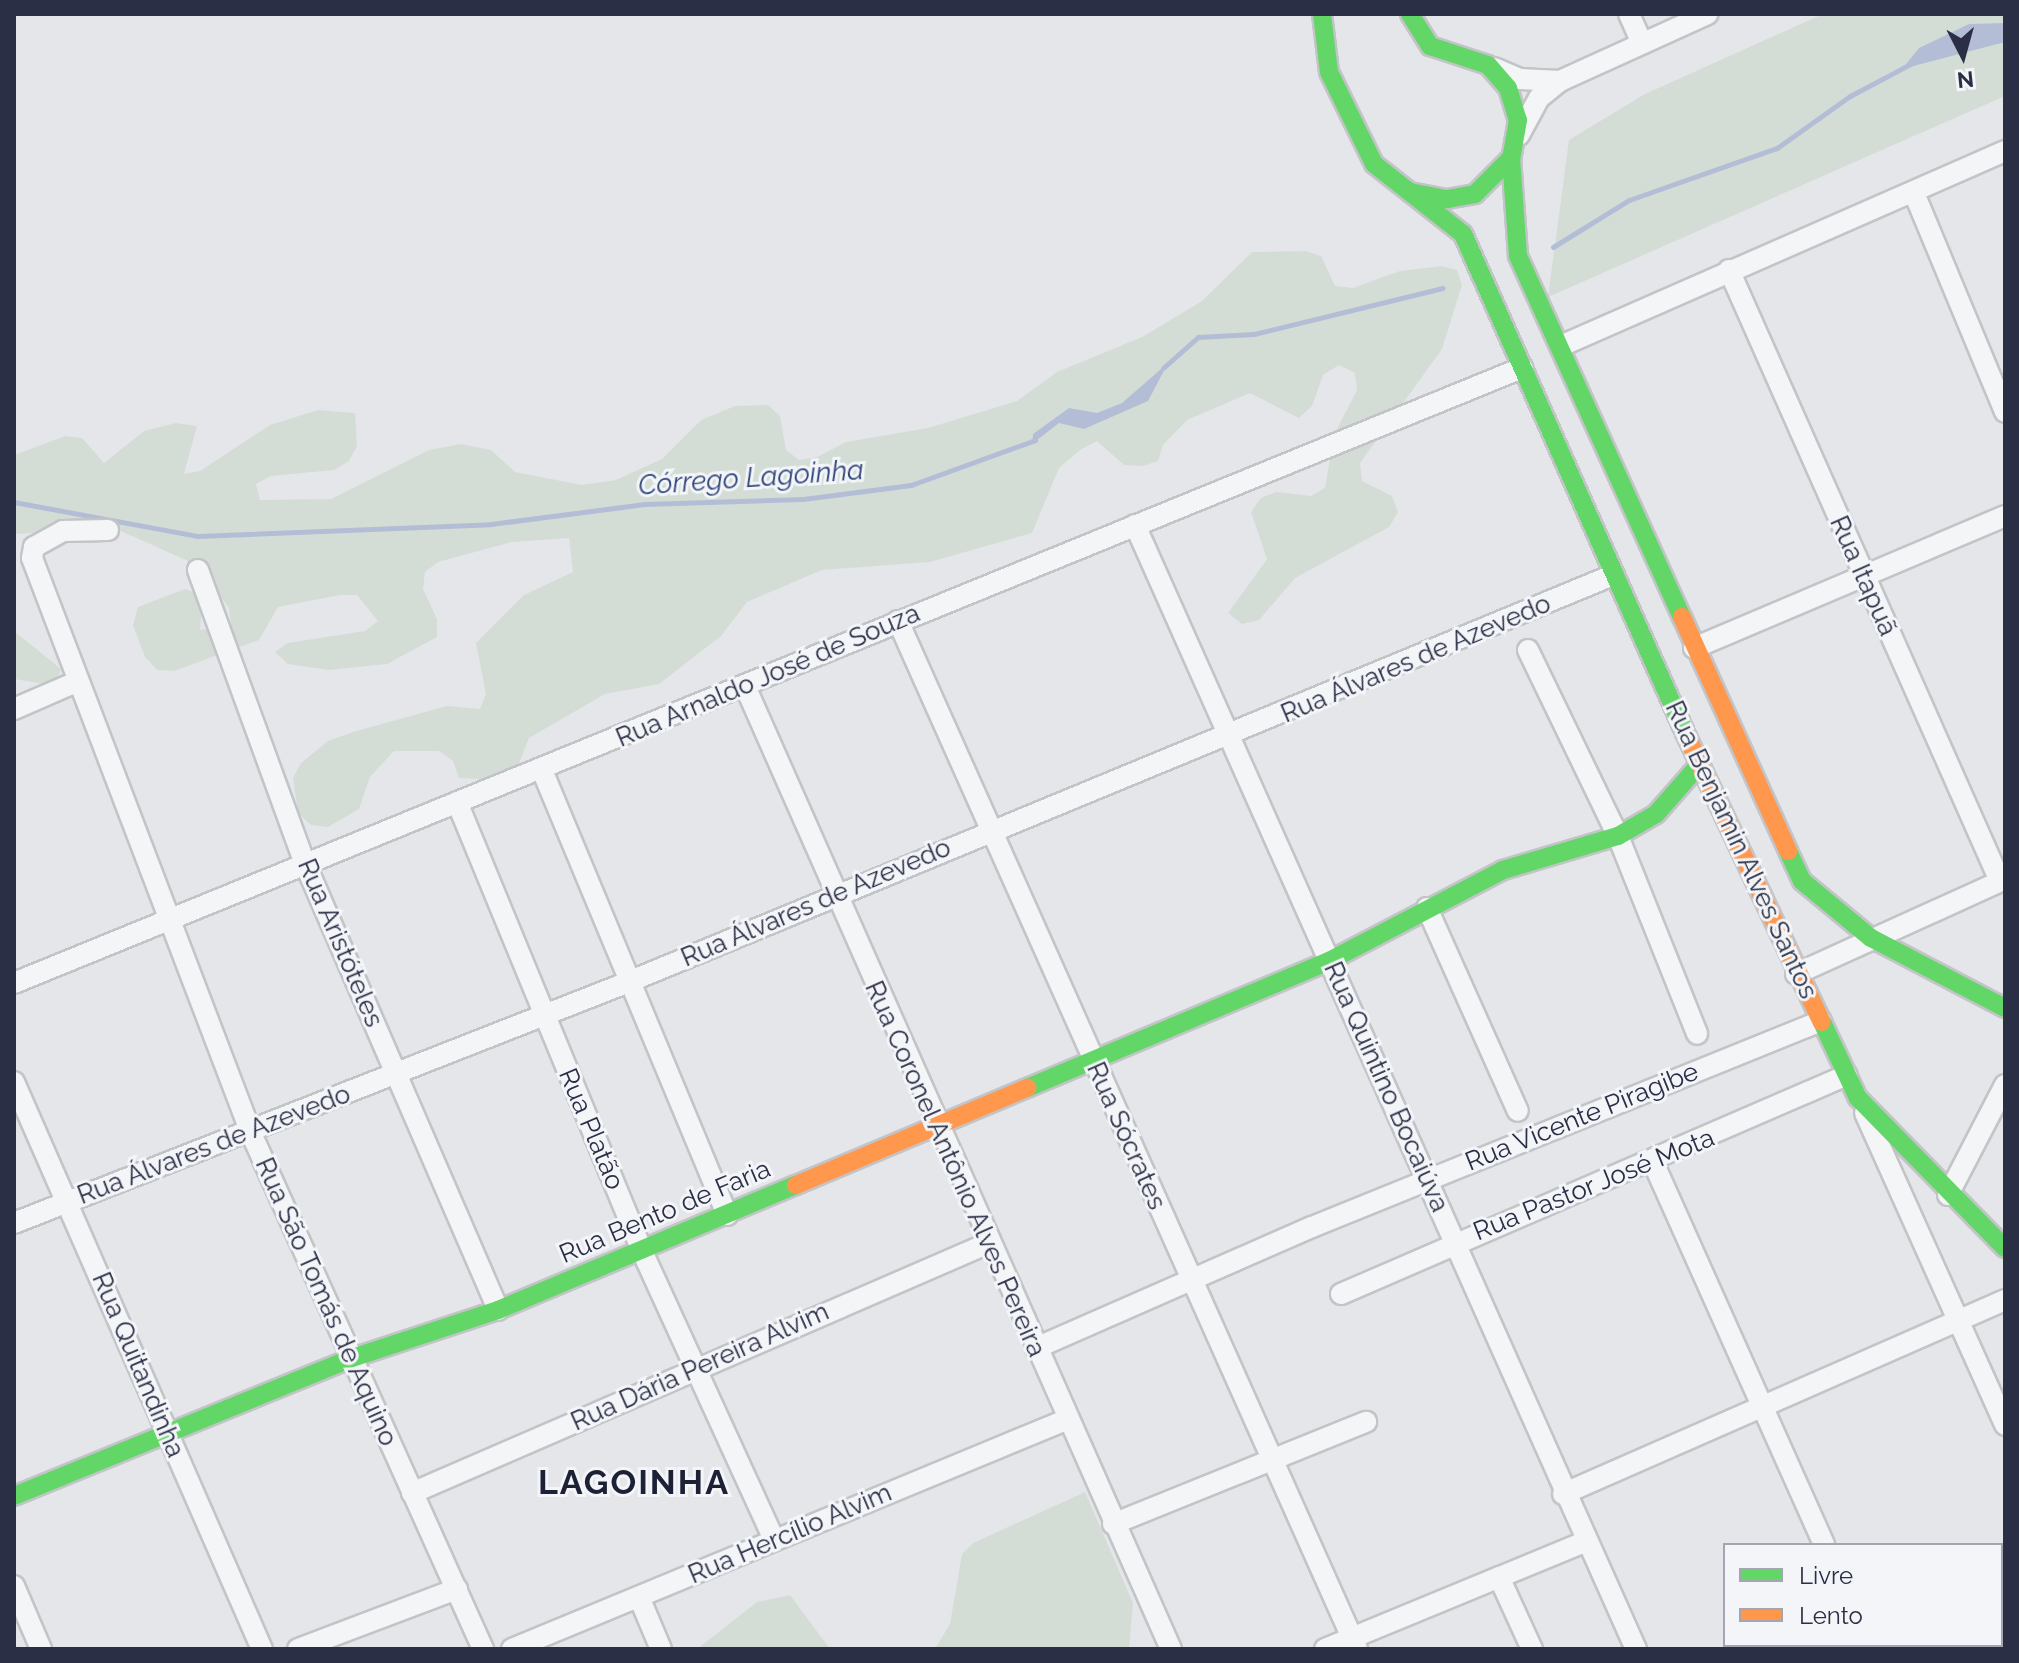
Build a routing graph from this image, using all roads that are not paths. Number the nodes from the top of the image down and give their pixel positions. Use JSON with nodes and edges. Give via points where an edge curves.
{"nodes":[{"id":1,"x":1322,"y":14,"type":"edge"},
{"id":2,"x":1410,"y":14,"type":"edge"},
{"id":3,"x":1629,"y":14,"type":"edge"},
{"id":4,"x":1708,"y":14,"type":"edge"},
{"id":5,"x":1642,"y":43,"type":"junction"},
{"id":6,"x":1488,"y":65,"type":"junction"},
{"id":7,"x":1560,"y":81,"type":"junction"},
{"id":8,"x":2005,"y":151,"type":"edge"},
{"id":9,"x":1511,"y":158,"type":"junction"},
{"id":10,"x":1402,"y":190,"type":"junction"},
{"id":11,"x":1914,"y":193,"type":"junction"},
{"id":12,"x":1729,"y":270,"type":"junction"},
{"id":13,"x":1563,"y":345,"type":"junction"},
{"id":14,"x":1522,"y":368,"type":"junction"},
{"id":15,"x":2005,"y":412,"type":"edge"},
{"id":16,"x":1593,"y":416,"type":"junction"},
{"id":17,"x":1550,"y":429,"type":"junction"},
{"id":18,"x":2005,"y":516,"type":"edge"},
{"id":19,"x":1135,"y":525,"type":"junction"},
{"id":20,"x":108,"y":530,"type":"dead end"},
{"id":21,"x":198,"y":570,"type":"dead end"},
{"id":22,"x":1613,"y":575,"type":"junction"},
{"id":23,"x":1863,"y":576,"type":"junction"},
{"id":24,"x":898,"y":621,"type":"junction"},
{"id":25,"x":1694,"y":648,"type":"junction"},
{"id":26,"x":1528,"y":650,"type":"dead end"},
{"id":27,"x":74,"y":683,"type":"junction"},
{"id":28,"x":745,"y":686,"type":"junction"},
{"id":29,"x":14,"y":709,"type":"edge"},
{"id":30,"x":1230,"y":738,"type":"junction"},
{"id":31,"x":1699,"y":765,"type":"junction"},
{"id":32,"x":542,"y":770,"type":"junction"},
{"id":33,"x":457,"y":802,"type":"junction"},
{"id":34,"x":987,"y":829,"type":"junction"},
{"id":35,"x":1618,"y":836,"type":"junction"},
{"id":36,"x":304,"y":861,"type":"junction"},
{"id":37,"x":2002,"y":880,"type":"edge"},
{"id":38,"x":834,"y":898,"type":"junction"},
{"id":39,"x":1427,"y":908,"type":"junction"},
{"id":40,"x":169,"y":921,"type":"junction"},
{"id":41,"x":1871,"y":938,"type":"junction"},
{"id":42,"x":1329,"y":961,"type":"junction"},
{"id":43,"x":1796,"y":974,"type":"junction"},
{"id":44,"x":14,"y":983,"type":"edge"},
{"id":45,"x":626,"y":983,"type":"junction"},
{"id":46,"x":2005,"y":1008,"type":"edge"},
{"id":47,"x":542,"y":1013,"type":"junction"},
{"id":48,"x":1821,"y":1021,"type":"junction"},
{"id":49,"x":1697,"y":1034,"type":"dead end"},
{"id":50,"x":1091,"y":1058,"type":"junction"},
{"id":51,"x":396,"y":1073,"type":"junction"},
{"id":52,"x":1847,"y":1075,"type":"junction"},
{"id":53,"x":14,"y":1082,"type":"edge"},
{"id":54,"x":2005,"y":1085,"type":"edge"},
{"id":55,"x":1858,"y":1098,"type":"junction"},
{"id":56,"x":1518,"y":1111,"type":"dead end"},
{"id":57,"x":935,"y":1125,"type":"junction"},
{"id":58,"x":251,"y":1133,"type":"junction"},
{"id":59,"x":1653,"y":1162,"type":"junction"},
{"id":60,"x":1427,"y":1179,"type":"junction"},
{"id":61,"x":1948,"y":1195,"type":"junction"},
{"id":62,"x":68,"y":1202,"type":"junction"},
{"id":63,"x":727,"y":1215,"type":"junction"},
{"id":64,"x":14,"y":1223,"type":"edge"},
{"id":65,"x":1455,"y":1242,"type":"junction"},
{"id":66,"x":989,"y":1243,"type":"junction"},
{"id":67,"x":2005,"y":1248,"type":"edge"},
{"id":68,"x":641,"y":1249,"type":"junction"},
{"id":69,"x":1190,"y":1279,"type":"junction"},
{"id":70,"x":1341,"y":1294,"type":"dead end"},
{"id":71,"x":2005,"y":1300,"type":"edge"},
{"id":72,"x":498,"y":1310,"type":"junction"},
{"id":73,"x":1956,"y":1321,"type":"junction"},
{"id":74,"x":1036,"y":1348,"type":"junction"},
{"id":75,"x":349,"y":1359,"type":"junction"},
{"id":76,"x":698,"y":1367,"type":"junction"},
{"id":77,"x":1761,"y":1404,"type":"junction"},
{"id":78,"x":1068,"y":1419,"type":"junction"},
{"id":79,"x":1366,"y":1422,"type":"dead end"},
{"id":80,"x":2005,"y":1425,"type":"edge"},
{"id":81,"x":166,"y":1432,"type":"junction"},
{"id":82,"x":1271,"y":1461,"type":"junction"},
{"id":83,"x":412,"y":1493,"type":"junction"},
{"id":84,"x":1563,"y":1494,"type":"junction"},
{"id":85,"x":14,"y":1496,"type":"edge"},
{"id":86,"x":1113,"y":1524,"type":"junction"},
{"id":87,"x":774,"y":1540,"type":"junction"},
{"id":88,"x":1584,"y":1542,"type":"junction"},
{"id":89,"x":1823,"y":1543,"type":"edge"},
{"id":90,"x":1499,"y":1577,"type":"junction"},
{"id":91,"x":14,"y":1586,"type":"edge"},
{"id":92,"x":457,"y":1589,"type":"junction"},
{"id":93,"x":639,"y":1597,"type":"junction"},
{"id":94,"x":1354,"y":1643,"type":"edge"},
{"id":95,"x":41,"y":1649,"type":"edge"},
{"id":96,"x":262,"y":1649,"type":"edge"},
{"id":97,"x":298,"y":1649,"type":"edge"},
{"id":98,"x":483,"y":1649,"type":"edge"},
{"id":99,"x":512,"y":1649,"type":"edge"},
{"id":100,"x":661,"y":1649,"type":"edge"},
{"id":101,"x":1171,"y":1649,"type":"edge"},
{"id":102,"x":1325,"y":1649,"type":"edge"},
{"id":103,"x":1532,"y":1649,"type":"edge"},
{"id":104,"x":1636,"y":1649,"type":"edge"}],
"edges":[{"from":1,"to":10,"type":"main road","name":"Rua Benjamin Alves Santos","via":[[1329,72],[1374,164]]},
{"from":2,"to":6,"type":"main road","via":[[1430,46]]},
{"from":3,"to":5,"type":"street"},
{"from":4,"to":5,"type":"street"},
{"from":5,"to":7,"type":"street"},
{"from":6,"to":7,"type":"street","via":[[1520,79]]},
{"from":6,"to":9,"type":"main road","name":"Rua Benjamin Alves Santos","via":[[1514,102]]},
{"from":7,"to":9,"type":"street","via":[[1524,118]]},
{"from":8,"to":11,"type":"street"},
{"from":9,"to":10,"type":"main road","via":[[1475,194],[1447,199]]},
{"from":9,"to":13,"type":"main road","name":"Rua Benjamin Alves Santos","via":[[1516,243]]},
{"from":10,"to":14,"type":"main road","name":"Rua Benjamin Alves Santos","via":[[1463,234]]},
{"from":11,"to":12,"type":"street"},
{"from":11,"to":15,"type":"street"},
{"from":12,"to":13,"type":"street"},
{"from":12,"to":23,"type":"street","name":"Rua Itapuã"},
{"from":13,"to":16,"type":"main road","name":"Rua Benjamin Alves Santos"},
{"from":14,"to":17,"type":"main road","name":"Rua Benjamin Alves Santos"},
{"from":14,"to":19,"type":"street","name":"Rua Arnaldo José de Souza"},
{"from":16,"to":17,"type":"main road"},
{"from":16,"to":25,"type":"main road","name":"Rua Benjamin Alves Santos"},
{"from":17,"to":22,"type":"main road","name":"Rua Benjamin Alves Santos"},
{"from":18,"to":23,"type":"street"},
{"from":19,"to":24,"type":"street","name":"Rua Arnaldo José de Souza"},
{"from":19,"to":30,"type":"street","name":"Rua Quintino Bocaiúva"},
{"from":20,"to":27,"type":"street","name":"Rua São Tomás de Aquino","via":[[63,531],[32,553]]},
{"from":21,"to":36,"type":"street","name":"Rua Aristóteles"},
{"from":22,"to":30,"type":"street","name":"Rua Álvares de Azevedo"},
{"from":22,"to":31,"type":"main road","name":"Rua Benjamin Alves Santos"},
{"from":23,"to":25,"type":"street"},
{"from":23,"to":37,"type":"street","name":"Rua Itapuã"},
{"from":24,"to":28,"type":"street","name":"Rua Arnaldo José de Souza"},
{"from":24,"to":34,"type":"street","name":"Rua Sócrates"},
{"from":25,"to":41,"type":"main road","name":"Rua Benjamin Alves Santos","via":[[1802,881]]},
{"from":26,"to":35,"type":"street"},
{"from":27,"to":29,"type":"street"},
{"from":27,"to":40,"type":"street","name":"Rua São Tomás de Aquino"},
{"from":28,"to":32,"type":"street","name":"Rua Arnaldo José de Souza"},
{"from":28,"to":38,"type":"street","name":"Rua Coronel Antônio Alves Pereira"},
{"from":30,"to":34,"type":"street","name":"Rua Álvares de Azevedo"},
{"from":30,"to":42,"type":"street","name":"Rua Quintino Bocaiúva"},
{"from":31,"to":35,"type":"main road","name":"Rua Bento de Faria","via":[[1656,814]]},
{"from":31,"to":43,"type":"main road","name":"Rua Benjamin Alves Santos"},
{"from":32,"to":33,"type":"street","name":"Rua Arnaldo José de Souza"},
{"from":32,"to":45,"type":"street"},
{"from":33,"to":36,"type":"street","name":"Rua Arnaldo José de Souza"},
{"from":33,"to":47,"type":"street","name":"Rua Platão"},
{"from":34,"to":38,"type":"street","name":"Rua Álvares de Azevedo"},
{"from":34,"to":50,"type":"street","name":"Rua Sócrates"},
{"from":35,"to":39,"type":"main road","name":"Rua Bento de Faria","via":[[1503,870]]},
{"from":35,"to":49,"type":"street"},
{"from":36,"to":40,"type":"street","name":"Rua Arnaldo José de Souza"},
{"from":36,"to":51,"type":"street","name":"Rua Aristóteles"},
{"from":37,"to":41,"type":"street"},
{"from":38,"to":45,"type":"street","name":"Rua Álvares de Azevedo"},
{"from":38,"to":57,"type":"street","name":"Rua Coronel Antônio Alves Pereira"},
{"from":39,"to":42,"type":"main road","name":"Rua Bento de Faria"},
{"from":39,"to":56,"type":"street"},
{"from":40,"to":44,"type":"street","name":"Rua Arnaldo José de Souza"},
{"from":40,"to":58,"type":"street","name":"Rua São Tomás de Aquino"},
{"from":41,"to":43,"type":"street"},
{"from":41,"to":46,"type":"main road"},
{"from":42,"to":50,"type":"main road","name":"Rua Bento de Faria"},
{"from":42,"to":60,"type":"street","name":"Rua Quintino Bocaiúva"},
{"from":43,"to":48,"type":"main road","name":"Rua Benjamin Alves Santos"},
{"from":45,"to":47,"type":"street","name":"Rua Álvares de Azevedo"},
{"from":45,"to":63,"type":"street"},
{"from":47,"to":51,"type":"street","name":"Rua Álvares de Azevedo"},
{"from":47,"to":68,"type":"street","name":"Rua Platão"},
{"from":48,"to":52,"type":"main road","name":"Rua Benjamin Alves Santos"},
{"from":48,"to":60,"type":"street","name":"Rua Vicente Piragibe"},
{"from":50,"to":57,"type":"main road","name":"Rua Bento de Faria"},
{"from":50,"to":69,"type":"street","name":"Rua Sócrates"},
{"from":51,"to":58,"type":"street","name":"Rua Álvares de Azevedo"},
{"from":51,"to":72,"type":"street","name":"Rua Aristóteles"},
{"from":52,"to":55,"type":"main road","name":"Rua Benjamin Alves Santos"},
{"from":52,"to":59,"type":"street","name":"Rua Pastor José Mota"},
{"from":53,"to":62,"type":"street","name":"Rua Quitandinha"},
{"from":54,"to":61,"type":"street"},
{"from":55,"to":61,"type":"main road"},
{"from":55,"to":73,"type":"street","name":"Rua Benjamin Alves Santos"},
{"from":57,"to":63,"type":"main road","name":"Rua Bento de Faria"},
{"from":57,"to":66,"type":"street","name":"Rua Coronel Antônio Alves Pereira"},
{"from":58,"to":62,"type":"street","name":"Rua Álvares de Azevedo"},
{"from":58,"to":75,"type":"street","name":"Rua São Tomás de Aquino"},
{"from":59,"to":65,"type":"street","name":"Rua Pastor José Mota"},
{"from":59,"to":77,"type":"street"},
{"from":60,"to":65,"type":"street","name":"Rua Quintino Bocaiúva"},
{"from":60,"to":69,"type":"street","name":"Rua Vicente Piragibe"},
{"from":61,"to":67,"type":"main road"},
{"from":62,"to":64,"type":"street","name":"Rua Álvares de Azevedo"},
{"from":62,"to":81,"type":"street","name":"Rua Quitandinha"},
{"from":63,"to":68,"type":"main road","name":"Rua Bento de Faria"},
{"from":65,"to":70,"type":"street","name":"Rua Pastor José Mota"},
{"from":65,"to":84,"type":"street","name":"Rua Quintino Bocaiúva"},
{"from":66,"to":74,"type":"street","name":"Rua Coronel Antônio Alves Pereira"},
{"from":66,"to":76,"type":"street","name":"Rua Dária Pereira Alvim"},
{"from":68,"to":72,"type":"main road","name":"Rua Bento de Faria"},
{"from":68,"to":76,"type":"street","name":"Rua Platão"},
{"from":69,"to":74,"type":"street","name":"Rua Vicente Piragibe"},
{"from":69,"to":82,"type":"street","name":"Rua Sócrates"},
{"from":71,"to":73,"type":"street"},
{"from":72,"to":75,"type":"main road","name":"Rua Bento de Faria"},
{"from":73,"to":77,"type":"street"},
{"from":73,"to":80,"type":"street","name":"Rua Benjamin Alves Santos"},
{"from":74,"to":78,"type":"street","name":"Rua Coronel Antônio Alves Pereira"},
{"from":75,"to":81,"type":"main road","name":"Rua Bento de Faria"},
{"from":75,"to":83,"type":"street","name":"Rua São Tomás de Aquino"},
{"from":76,"to":83,"type":"street","name":"Rua Dária Pereira Alvim"},
{"from":76,"to":87,"type":"street","name":"Rua Platão"},
{"from":77,"to":84,"type":"street"},
{"from":77,"to":89,"type":"street"},
{"from":78,"to":86,"type":"street","name":"Rua Coronel Antônio Alves Pereira"},
{"from":78,"to":87,"type":"street","name":"Rua Hercílio Alvim"},
{"from":79,"to":82,"type":"street"},
{"from":81,"to":85,"type":"main road","name":"Rua Bento de Faria"},
{"from":81,"to":96,"type":"street","name":"Rua Quitandinha"},
{"from":82,"to":86,"type":"street"},
{"from":82,"to":94,"type":"street","name":"Rua Sócrates"},
{"from":83,"to":92,"type":"street","name":"Rua São Tomás de Aquino"},
{"from":84,"to":88,"type":"street","name":"Rua Quintino Bocaiúva"},
{"from":86,"to":101,"type":"street","name":"Rua Coronel Antônio Alves Pereira"},
{"from":87,"to":93,"type":"street","name":"Rua Hercílio Alvim"},
{"from":88,"to":90,"type":"street"},
{"from":88,"to":104,"type":"street","name":"Rua Quintino Bocaiúva"},
{"from":90,"to":94,"type":"street"},
{"from":90,"to":103,"type":"street"},
{"from":91,"to":95,"type":"street"},
{"from":92,"to":97,"type":"street"},
{"from":92,"to":98,"type":"street","name":"Rua São Tomás de Aquino"},
{"from":93,"to":99,"type":"street","name":"Rua Hercílio Alvim"},
{"from":93,"to":100,"type":"street"},
{"from":94,"to":102,"type":"street"}]}
